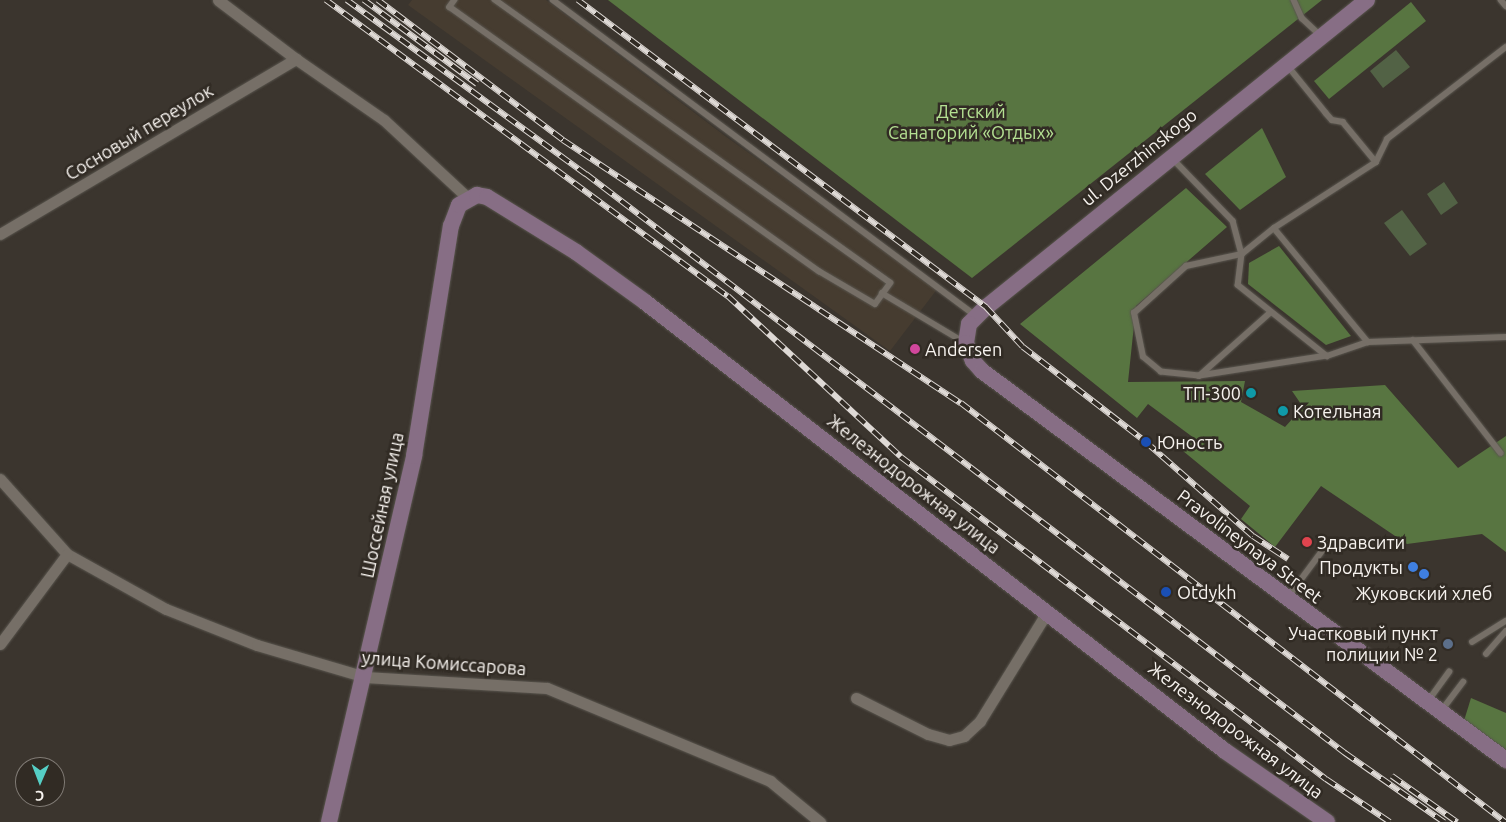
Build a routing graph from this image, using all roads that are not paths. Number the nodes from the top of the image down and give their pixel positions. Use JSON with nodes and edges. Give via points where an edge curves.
{"nodes":[{"id":1,"x":218,"y":0,"type":"edge"},
{"id":2,"x":455,"y":0,"type":"edge"},
{"id":3,"x":495,"y":0,"type":"edge"},
{"id":4,"x":553,"y":0,"type":"edge"},
{"id":5,"x":1294,"y":0,"type":"edge"},
{"id":6,"x":1367,"y":0,"type":"edge"},
{"id":7,"x":1502,"y":0,"type":"edge"},
{"id":8,"x":1506,"y":6,"type":"edge"},
{"id":9,"x":1321,"y":36,"type":"junction"},
{"id":10,"x":1506,"y":47,"type":"edge"},
{"id":11,"x":296,"y":60,"type":"junction"},
{"id":12,"x":1286,"y":64,"type":"junction"},
{"id":13,"x":1171,"y":157,"type":"junction"},
{"id":14,"x":1376,"y":162,"type":"junction"},
{"id":15,"x":468,"y":198,"type":"junction"},
{"id":16,"x":1274,"y":228,"type":"junction"},
{"id":17,"x":0,"y":234,"type":"edge"},
{"id":18,"x":1242,"y":254,"type":"junction"},
{"id":19,"x":882,"y":293,"type":"junction"},
{"id":20,"x":1271,"y":312,"type":"junction"},
{"id":21,"x":976,"y":316,"type":"junction"},
{"id":22,"x":1506,"y":336,"type":"edge"},
{"id":23,"x":1413,"y":340,"type":"junction"},
{"id":24,"x":1368,"y":342,"type":"junction"},
{"id":25,"x":966,"y":343,"type":"junction"},
{"id":26,"x":1327,"y":356,"type":"junction"},
{"id":27,"x":1199,"y":376,"type":"junction"},
{"id":28,"x":1502,"y":453,"type":"dead end"},
{"id":29,"x":0,"y":479,"type":"edge"},
{"id":30,"x":1328,"y":544,"type":"dead end"},
{"id":31,"x":67,"y":554,"type":"junction"},
{"id":32,"x":1287,"y":599,"type":"junction"},
{"id":33,"x":1047,"y":612,"type":"junction"},
{"id":34,"x":1506,"y":622,"type":"edge"},
{"id":35,"x":1506,"y":631,"type":"edge"},
{"id":36,"x":1472,"y":642,"type":"dead end"},
{"id":37,"x":0,"y":644,"type":"edge"},
{"id":38,"x":1486,"y":654,"type":"dead end"},
{"id":39,"x":1449,"y":672,"type":"dead end"},
{"id":40,"x":365,"y":677,"type":"junction"},
{"id":41,"x":1463,"y":682,"type":"dead end"},
{"id":42,"x":856,"y":698,"type":"dead end"},
{"id":43,"x":1427,"y":702,"type":"junction"},
{"id":44,"x":1441,"y":712,"type":"junction"},
{"id":45,"x":1506,"y":760,"type":"edge"},
{"id":46,"x":329,"y":822,"type":"edge"},
{"id":47,"x":820,"y":822,"type":"edge"},
{"id":48,"x":1328,"y":822,"type":"edge"}],
"edges":[{"from":1,"to":11,"type":"street"},
{"from":2,"to":19,"type":"lane","via":[[450,7],[819,271],[874,304]]},
{"from":3,"to":19,"type":"lane","via":[[890,283]]},
{"from":4,"to":21,"type":"lane","via":[[961,308]]},
{"from":5,"to":9,"type":"lane","via":[[1302,18]]},
{"from":6,"to":9,"type":"street","name":"ul. Dzerzhinskogo"},
{"from":7,"to":8,"type":"lane"},
{"from":9,"to":12,"type":"street","name":"ul. Dzerzhinskogo"},
{"from":10,"to":14,"type":"lane","via":[[1386,139]]},
{"from":11,"to":15,"type":"street","via":[[384,120]]},
{"from":11,"to":17,"type":"street","name":"Сосновый переулок"},
{"from":12,"to":13,"type":"street","name":"ul. Dzerzhinskogo"},
{"from":12,"to":14,"type":"lane","via":[[1332,120],[1343,122]]},
{"from":13,"to":18,"type":"lane","via":[[1233,220]]},
{"from":13,"to":21,"type":"street","name":"ul. Dzerzhinskogo"},
{"from":14,"to":16,"type":"lane"},
{"from":15,"to":33,"type":"street","name":"Железнодорожная улица","via":[[487,197],[583,258]]},
{"from":15,"to":40,"type":"street","name":"Шоссейная улица","via":[[459,205],[451,226],[414,456]]},
{"from":16,"to":18,"type":"lane"},
{"from":16,"to":24,"type":"lane"},
{"from":18,"to":20,"type":"lane","via":[[1238,285]]},
{"from":18,"to":27,"type":"lane","via":[[1186,266],[1134,313],[1143,357],[1161,372]]},
{"from":19,"to":25,"type":"lane"},
{"from":20,"to":26,"type":"lane"},
{"from":20,"to":27,"type":"lane"},
{"from":21,"to":25,"type":"street","name":"ul. Dzerzhinskogo","via":[[969,324]]},
{"from":22,"to":23,"type":"lane"},
{"from":23,"to":24,"type":"lane"},
{"from":23,"to":28,"type":"lane"},
{"from":24,"to":26,"type":"lane"},
{"from":25,"to":32,"type":"street","name":"Pravolineynaya Street","via":[[973,361]]},
{"from":26,"to":27,"type":"lane"},
{"from":29,"to":31,"type":"street","name":"улица Комиссарова"},
{"from":30,"to":32,"type":"lane"},
{"from":31,"to":37,"type":"street"},
{"from":31,"to":40,"type":"street","name":"улица Комиссарова","via":[[166,608],[257,645]]},
{"from":32,"to":43,"type":"street","name":"Pravolineynaya Street"},
{"from":33,"to":42,"type":"street","via":[[980,721],[964,736],[949,740],[928,734]]},
{"from":33,"to":48,"type":"street","name":"Железнодорожная улица","via":[[1225,751]]},
{"from":34,"to":36,"type":"lane"},
{"from":35,"to":38,"type":"lane"},
{"from":39,"to":43,"type":"lane"},
{"from":40,"to":46,"type":"street","name":"Шоссейная улица"},
{"from":40,"to":47,"type":"street","name":"улица Комиссарова","via":[[547,688],[770,781]]},
{"from":41,"to":44,"type":"lane"},
{"from":43,"to":44,"type":"street","name":"Pravolineynaya Street"},
{"from":44,"to":45,"type":"street","name":"Pravolineynaya Street"}]}
